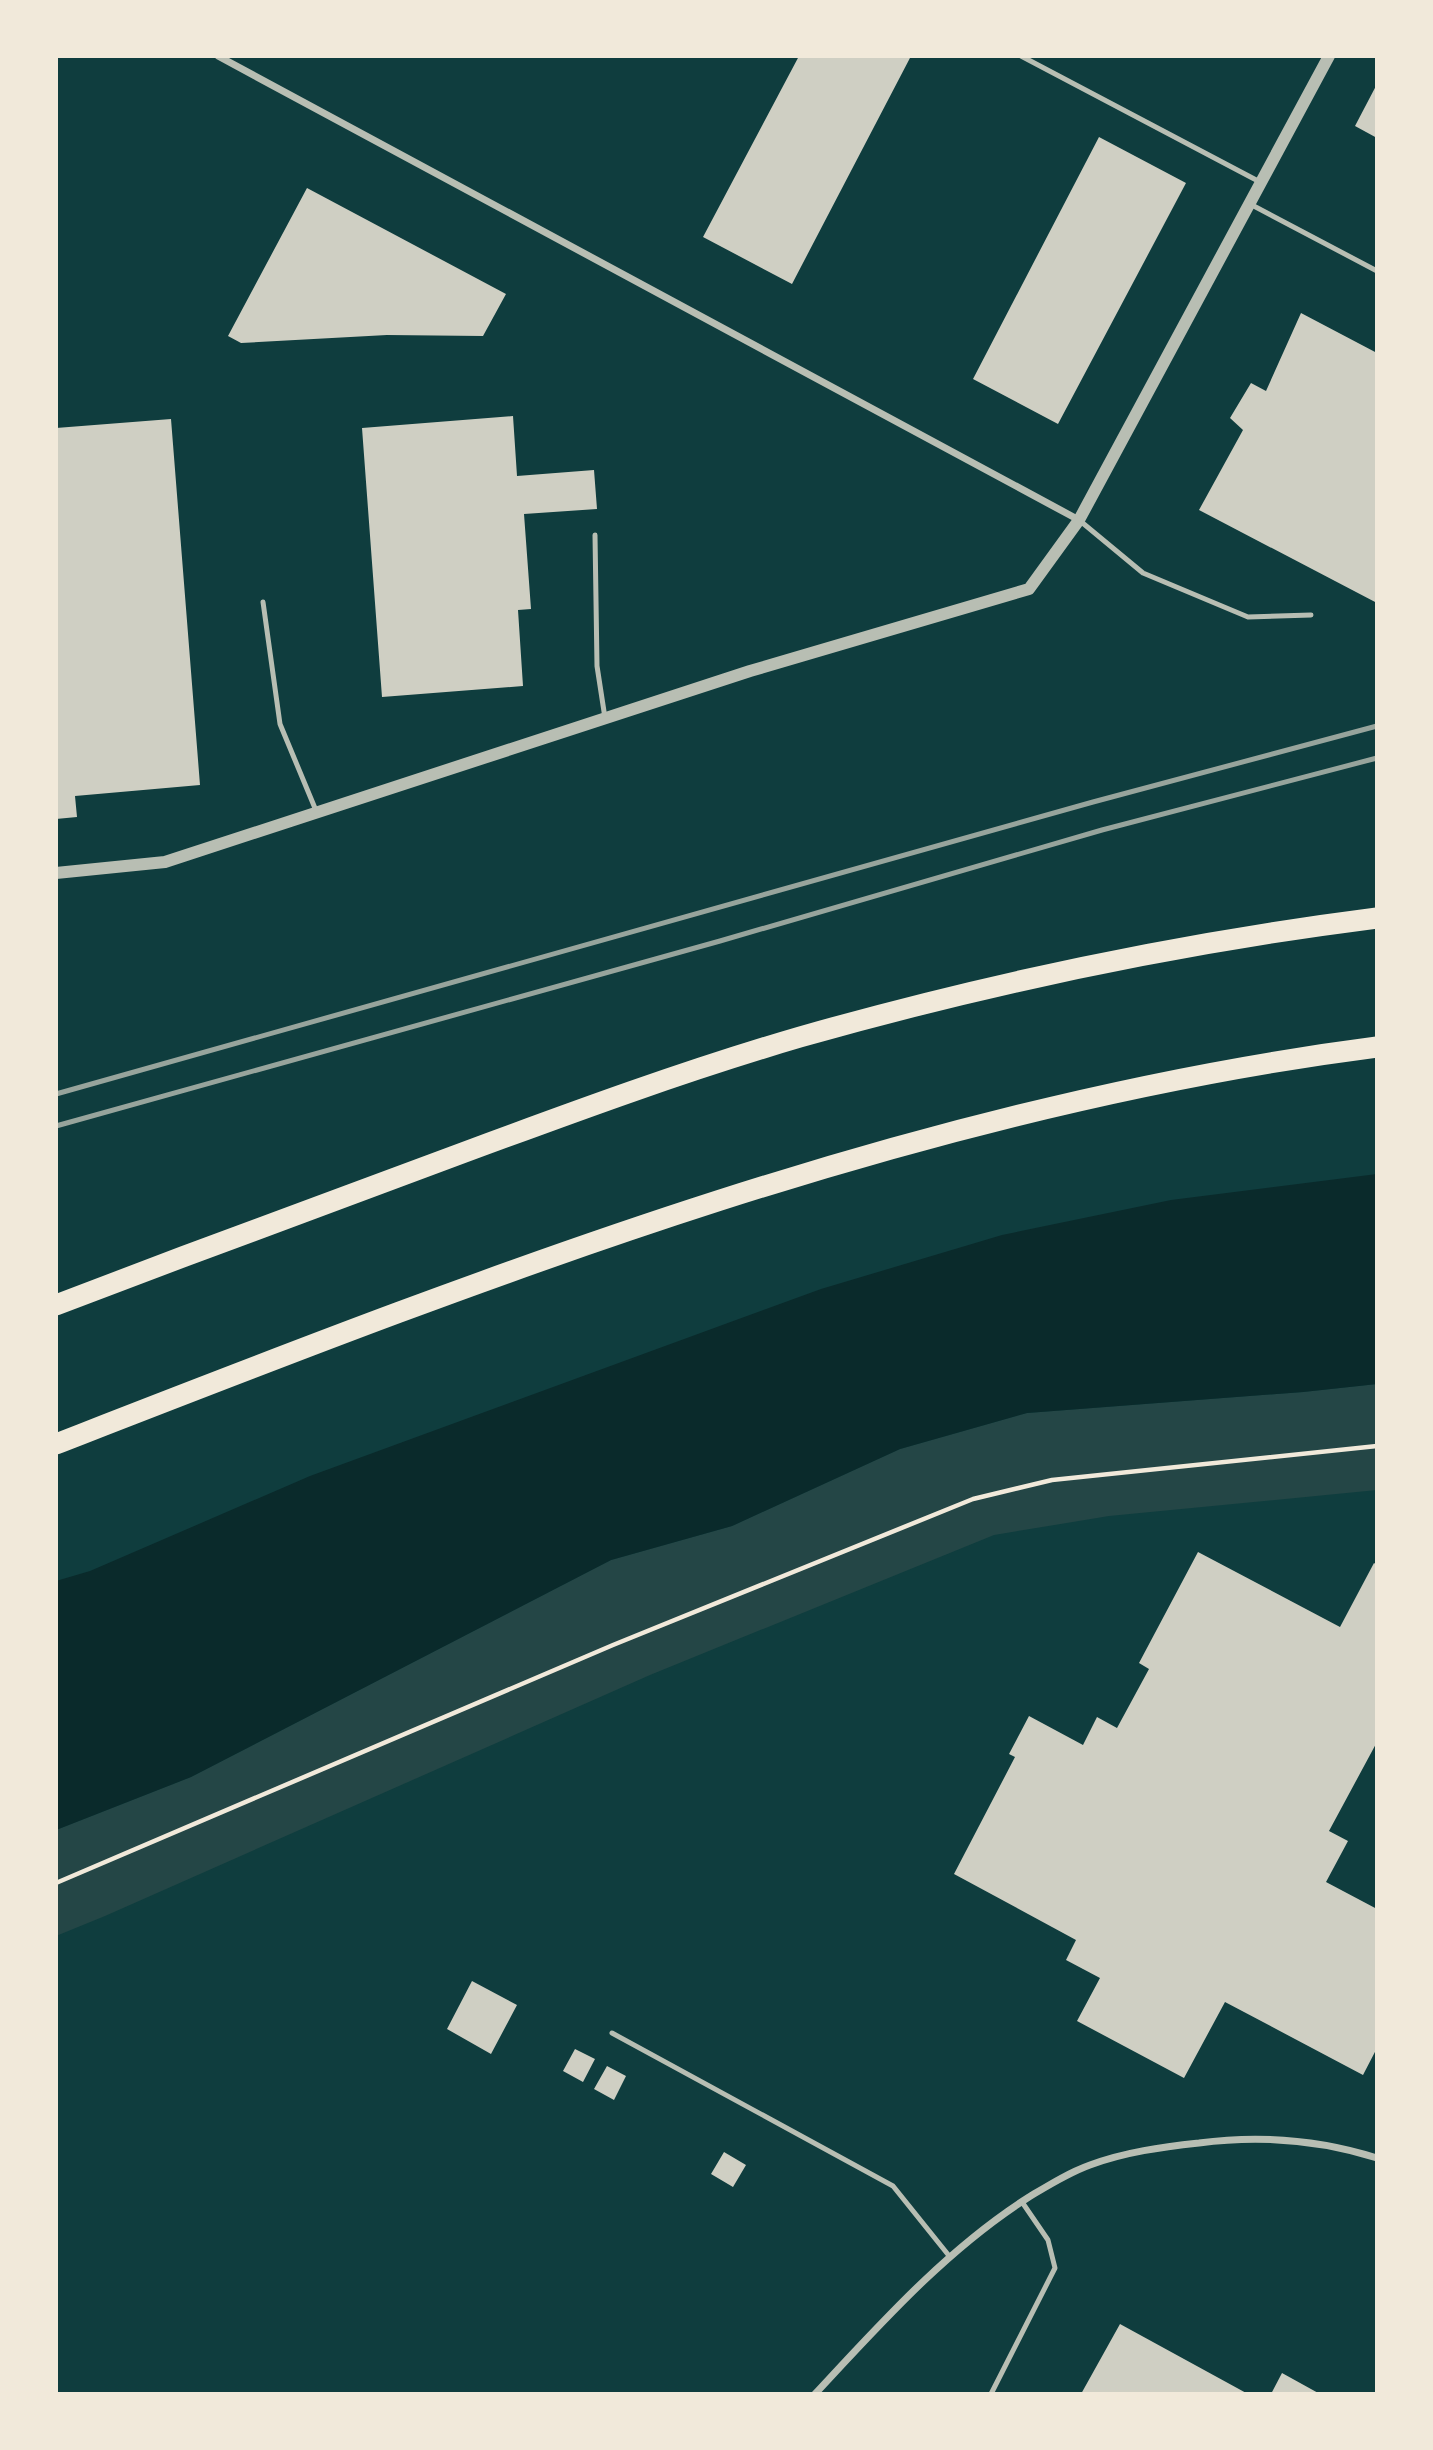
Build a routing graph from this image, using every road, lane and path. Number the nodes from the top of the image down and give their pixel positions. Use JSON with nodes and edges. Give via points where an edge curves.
{"nodes":[{"id":1,"x":218,"y":56,"type":"edge"},
{"id":2,"x":1021,"y":56,"type":"edge"},
{"id":3,"x":1329,"y":56,"type":"edge"},
{"id":4,"x":1261,"y":182,"type":"junction"},
{"id":5,"x":1249,"y":204,"type":"junction"},
{"id":6,"x":1377,"y":271,"type":"edge"},
{"id":7,"x":1079,"y":520,"type":"junction"},
{"id":8,"x":595,"y":535,"type":"dead end"},
{"id":9,"x":262,"y":602,"type":"dead end"},
{"id":10,"x":1311,"y":615,"type":"dead end"},
{"id":11,"x":605,"y":718,"type":"junction"},
{"id":12,"x":317,"y":813,"type":"junction"},
{"id":13,"x":56,"y":873,"type":"edge"},
{"id":14,"x":1377,"y":918,"type":"edge"},
{"id":15,"x":1377,"y":1047,"type":"edge"},
{"id":16,"x":56,"y":1306,"type":"edge"},
{"id":17,"x":56,"y":1444,"type":"edge"},
{"id":18,"x":1377,"y":1446,"type":"edge"},
{"id":19,"x":56,"y":1883,"type":"edge"},
{"id":20,"x":612,"y":2033,"type":"dead end"},
{"id":21,"x":1377,"y":2158,"type":"edge"},
{"id":22,"x":1022,"y":2202,"type":"junction"},
{"id":23,"x":950,"y":2257,"type":"junction"},
{"id":24,"x":815,"y":2394,"type":"edge"},
{"id":25,"x":990,"y":2394,"type":"edge"}],
"edges":[{"from":1,"to":7,"type":"street"},
{"from":2,"to":4,"type":"lane"},
{"from":3,"to":4,"type":"street"},
{"from":4,"to":5,"type":"street"},
{"from":5,"to":6,"type":"lane"},
{"from":5,"to":7,"type":"street"},
{"from":7,"to":10,"type":"lane","via":[[1143,573],[1248,617]]},
{"from":7,"to":11,"type":"street","via":[[1030,589]]},
{"from":8,"to":11,"type":"lane","via":[[597,667]]},
{"from":9,"to":12,"type":"lane","via":[[280,724]]},
{"from":11,"to":12,"type":"street"},
{"from":12,"to":13,"type":"street","via":[[165,862]]},
{"from":14,"to":16,"type":"highway","via":[[1100,962],[797,1038],[597,1103]]},
{"from":15,"to":17,"type":"highway","via":[[1201,1074],[1076,1100],[964,1127],[752,1189],[575,1248]]},
{"from":18,"to":19,"type":"path","via":[[1052,1480],[973,1499],[613,1645]]},
{"from":20,"to":23,"type":"lane","via":[[893,2186]]},
{"from":21,"to":22,"type":"street","via":[[1294,2141],[1220,2140],[1090,2165]]},
{"from":22,"to":23,"type":"street","via":[[986,2224]]},
{"from":22,"to":25,"type":"lane","via":[[1048,2240],[1055,2268]]},
{"from":23,"to":24,"type":"street"}]}
